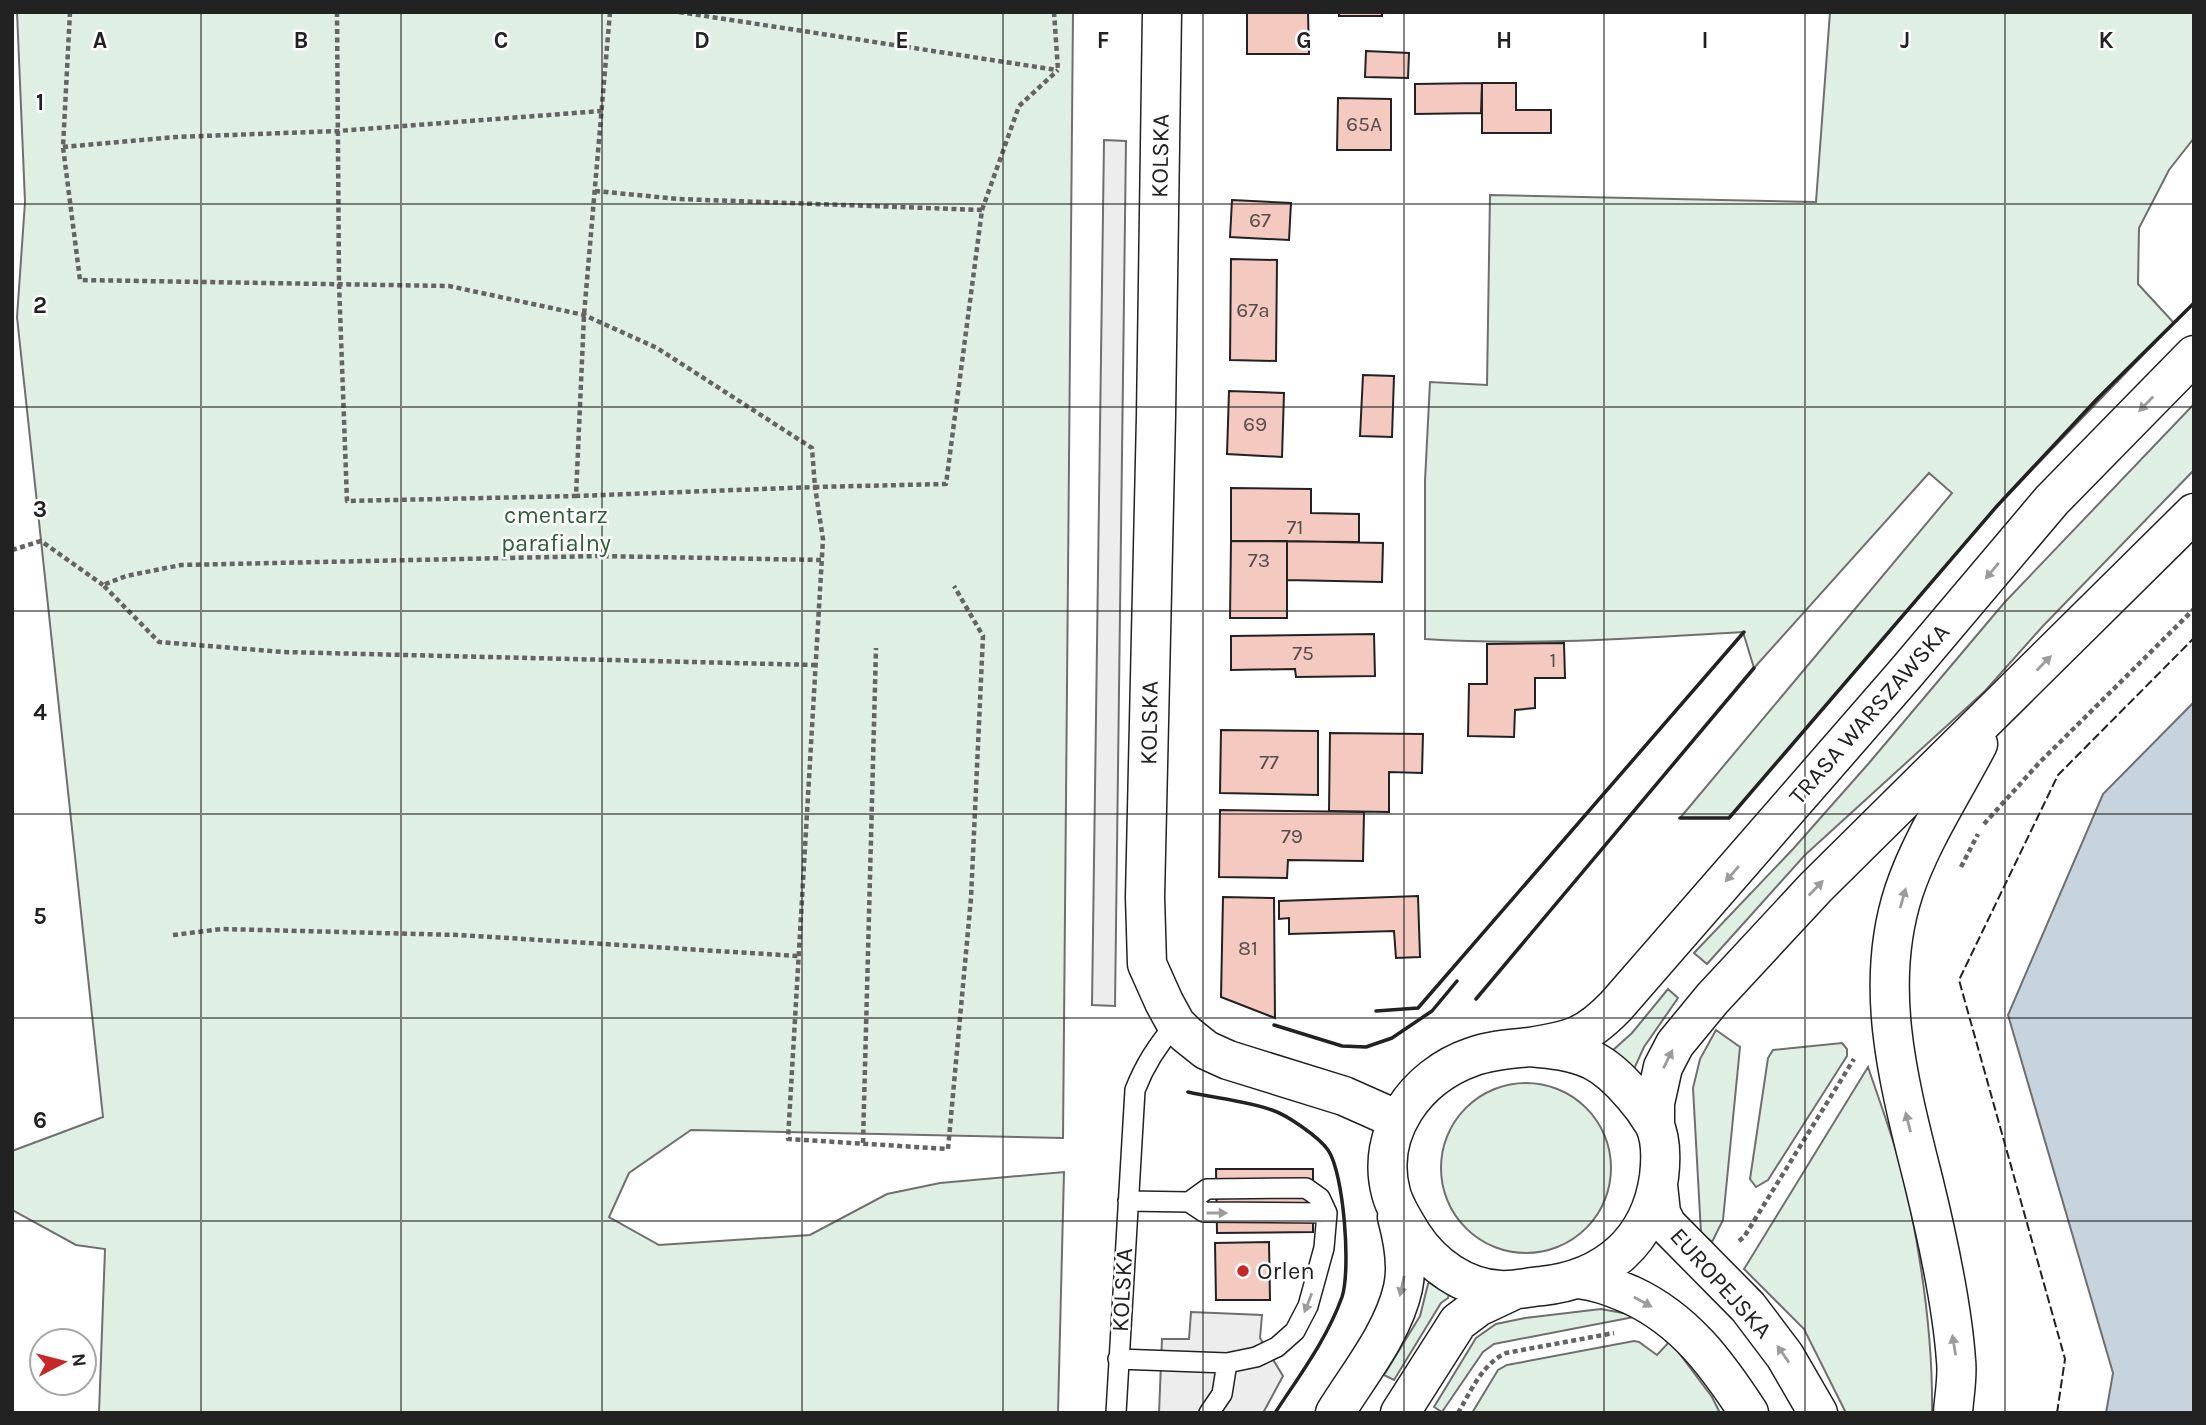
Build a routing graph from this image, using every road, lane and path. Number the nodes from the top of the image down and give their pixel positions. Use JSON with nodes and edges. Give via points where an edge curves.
{"nodes":[{"id":1,"x":70,"y":12,"type":"edge"},
{"id":2,"x":337,"y":12,"type":"edge"},
{"id":3,"x":610,"y":12,"type":"edge"},
{"id":4,"x":679,"y":12,"type":"edge"},
{"id":5,"x":1054,"y":12,"type":"edge"},
{"id":6,"x":1162,"y":12,"type":"edge"},
{"id":7,"x":1058,"y":70,"type":"junction"},
{"id":8,"x":601,"y":111,"type":"junction"},
{"id":9,"x":338,"y":131,"type":"junction"},
{"id":10,"x":63,"y":147,"type":"junction"},
{"id":11,"x":595,"y":191,"type":"junction"},
{"id":12,"x":982,"y":210,"type":"junction"},
{"id":13,"x":339,"y":283,"type":"junction"},
{"id":14,"x":584,"y":315,"type":"junction"},
{"id":15,"x":2194,"y":355,"type":"edge"},
{"id":16,"x":815,"y":487,"type":"junction"},
{"id":17,"x":576,"y":496,"type":"junction"},
{"id":18,"x":2194,"y":513,"type":"edge"},
{"id":19,"x":12,"y":550,"type":"edge"},
{"id":20,"x":821,"y":560,"type":"junction"},
{"id":21,"x":103,"y":585,"type":"junction"},
{"id":22,"x":954,"y":586,"type":"dead end"},
{"id":23,"x":2194,"y":609,"type":"edge"},
{"id":24,"x":876,"y":648,"type":"dead end"},
{"id":25,"x":816,"y":664,"type":"junction"},
{"id":26,"x":1995,"y":711,"type":"junction"},
{"id":27,"x":1956,"y":877,"type":"dead end"},
{"id":28,"x":173,"y":935,"type":"dead end"},
{"id":29,"x":798,"y":956,"type":"junction"},
{"id":30,"x":1176,"y":1024,"type":"junction"},
{"id":31,"x":1893,"y":1043,"type":"junction"},
{"id":32,"x":1530,"y":1048,"type":"junction"},
{"id":33,"x":1398,"y":1121,"type":"junction"},
{"id":34,"x":1655,"y":1125,"type":"junction"},
{"id":35,"x":863,"y":1143,"type":"junction"},
{"id":36,"x":1658,"y":1185,"type":"junction"},
{"id":37,"x":1392,"y":1195,"type":"junction"},
{"id":38,"x":1128,"y":1201,"type":"junction"},
{"id":39,"x":1734,"y":1245,"type":"dead end"},
{"id":40,"x":1579,"y":1279,"type":"junction"},
{"id":41,"x":1514,"y":1290,"type":"junction"},
{"id":42,"x":1625,"y":1331,"type":"dead end"},
{"id":43,"x":1118,"y":1359,"type":"junction"},
{"id":44,"x":1227,"y":1363,"type":"junction"},
{"id":45,"x":1116,"y":1413,"type":"edge"},
{"id":46,"x":1130,"y":1413,"type":"edge"},
{"id":47,"x":1209,"y":1413,"type":"edge"},
{"id":48,"x":1335,"y":1413,"type":"edge"},
{"id":49,"x":1400,"y":1413,"type":"edge"},
{"id":50,"x":1458,"y":1413,"type":"edge"},
{"id":51,"x":1749,"y":1413,"type":"edge"},
{"id":52,"x":1818,"y":1413,"type":"edge"},
{"id":53,"x":1953,"y":1413,"type":"edge"}],
"edges":[{"from":1,"to":10,"type":"path"},
{"from":2,"to":9,"type":"path"},
{"from":3,"to":8,"type":"path"},
{"from":4,"to":7,"type":"path"},
{"from":5,"to":7,"type":"path"},
{"from":6,"to":30,"type":"main road","name":"KOLSKA","via":[[1145,923],[1147,964]]},
{"from":7,"to":12,"type":"path","via":[[1019,106]]},
{"from":8,"to":9,"type":"path"},
{"from":8,"to":11,"type":"path"},
{"from":9,"to":10,"type":"path"},
{"from":9,"to":13,"type":"path"},
{"from":10,"to":13,"type":"path","via":[[80,281]]},
{"from":11,"to":12,"type":"path","via":[[679,199]]},
{"from":11,"to":14,"type":"path"},
{"from":12,"to":16,"type":"path","via":[[946,484]]},
{"from":13,"to":14,"type":"path","via":[[449,286]]},
{"from":13,"to":17,"type":"path","via":[[347,501]]},
{"from":14,"to":16,"type":"path","via":[[657,348],[812,448]]},
{"from":14,"to":17,"type":"path"},
{"from":15,"to":32,"type":"main road","name":"TRASA WARSZAWSKA","one_way":true,"via":[[2052,500],[1616,1006],[1580,1036]]},
{"from":16,"to":17,"type":"path"},
{"from":16,"to":20,"type":"path","via":[[823,539]]},
{"from":26,"to":18,"type":"main road","one_way":true},
{"from":19,"to":21,"type":"path","via":[[41,541]]},
{"from":20,"to":21,"type":"path","via":[[599,556],[181,565]]},
{"from":20,"to":25,"type":"path"},
{"from":21,"to":25,"type":"path","via":[[159,642],[283,652]]},
{"from":22,"to":35,"type":"path","via":[[983,636],[971,898],[948,1149]]},
{"from":23,"to":27,"type":"path","via":[[1984,822]]},
{"from":24,"to":35,"type":"path"},
{"from":25,"to":29,"type":"path"},
{"from":31,"to":26,"type":"main road","one_way":true,"via":[[1889,972],[1904,892]]},
{"from":34,"to":26,"type":"main road","one_way":true,"via":[[1660,1076],[1682,1035],[1816,887]]},
{"from":28,"to":29,"type":"path","via":[[222,929],[459,935]]},
{"from":29,"to":35,"type":"path","via":[[788,1139]]},
{"from":30,"to":33,"type":"main road","via":[[1217,1055],[1344,1096]]},
{"from":30,"to":38,"type":"lane","name":"KOLSKA","via":[[1157,1045],[1135,1090]]},
{"from":31,"to":39,"type":"path","via":[[1862,1046],[1744,1237]]},
{"from":53,"to":31,"type":"main road","one_way":true,"via":[[1957,1362],[1948,1302]]},
{"from":32,"to":33,"type":"main road","via":[[1488,1052],[1459,1062],[1411,1098]]},
{"from":32,"to":34,"type":"main road","via":[[1570,1052],[1606,1068]]},
{"from":33,"to":37,"type":"main road","via":[[1388,1156]]},
{"from":34,"to":36,"type":"main road"},
{"from":36,"to":40,"type":"main road","via":[[1650,1216],[1635,1238],[1611,1262]]},
{"from":52,"to":36,"type":"main road","name":"EUROPEJSKA","one_way":true,"via":[[1785,1356],[1748,1307],[1667,1225]]},
{"from":37,"to":41,"type":"main road","via":[[1422,1250],[1443,1269],[1473,1284]]},
{"from":37,"to":48,"type":"main road","one_way":true,"via":[[1401,1231],[1403,1288],[1388,1326]]},
{"from":38,"to":43,"type":"lane","name":"KOLSKA"},
{"from":38,"to":44,"type":"lane","one_way":true,"via":[[1189,1202],[1204,1212],[1327,1213],[1324,1248],[1308,1306],[1295,1331],[1256,1357]]},
{"from":40,"to":41,"type":"main road"},
{"from":40,"to":51,"type":"main road","one_way":true,"via":[[1610,1286],[1669,1316],[1704,1349]]},
{"from":41,"to":49,"type":"main road","via":[[1458,1322]]},
{"from":42,"to":50,"type":"path","via":[[1495,1358]]},
{"from":43,"to":44,"type":"lane"},
{"from":43,"to":45,"type":"lane","name":"KOLSKA"},
{"from":43,"to":46,"type":"lane"},
{"from":44,"to":47,"type":"lane","via":[[1222,1394]]}]}
